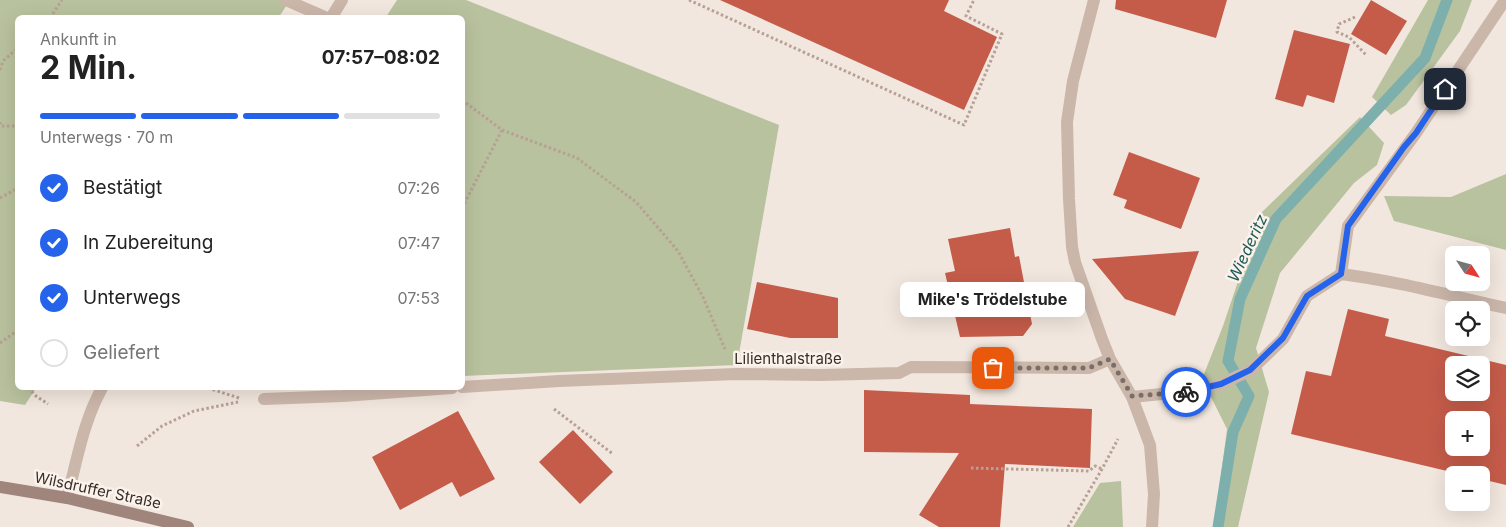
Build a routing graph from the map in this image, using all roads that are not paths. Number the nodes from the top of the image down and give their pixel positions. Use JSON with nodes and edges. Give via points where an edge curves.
{"nodes":[{"id":1,"x":286,"y":0,"type":"edge"},
{"id":2,"x":342,"y":0,"type":"edge"},
{"id":3,"x":1094,"y":0,"type":"edge"},
{"id":4,"x":1505,"y":0,"type":"edge"},
{"id":5,"x":319,"y":15,"type":"edge"},
{"id":6,"x":334,"y":15,"type":"edge"},
{"id":7,"x":1341,"y":274,"type":"junction"},
{"id":8,"x":1506,"y":308,"type":"edge"},
{"id":9,"x":1110,"y":359,"type":"junction"},
{"id":10,"x":465,"y":387,"type":"edge"},
{"id":11,"x":101,"y":390,"type":"edge"},
{"id":12,"x":425,"y":390,"type":"edge"},
{"id":13,"x":1132,"y":396,"type":"junction"},
{"id":14,"x":264,"y":399,"type":"dead end"},
{"id":15,"x":0,"y":487,"type":"edge"},
{"id":16,"x":67,"y":498,"type":"junction"},
{"id":17,"x":188,"y":527,"type":"edge"},
{"id":18,"x":1152,"y":527,"type":"edge"}],
"edges":[{"from":1,"to":5,"type":"street"},
{"from":2,"to":6,"type":"street"},
{"from":3,"to":9,"type":"street","via":[[1073,81],[1067,122],[1069,199],[1074,262]]},
{"from":4,"to":7,"type":"street","via":[[1416,133],[1348,226]]},
{"from":7,"to":8,"type":"street","via":[[1380,279]]},
{"from":7,"to":13,"type":"street","via":[[1307,296],[1283,338],[1250,370],[1221,384],[1191,391]]},
{"from":9,"to":10,"type":"street","name":"Lilienthalstraße","via":[[1089,368],[911,367],[899,373],[736,374]]},
{"from":9,"to":13,"type":"street"},
{"from":11,"to":16,"type":"street","via":[[84,430]]},
{"from":12,"to":14,"type":"street"},
{"from":13,"to":18,"type":"street","via":[[1150,445],[1154,494]]},
{"from":15,"to":16,"type":"main road","name":"Wilsdruffer Straße"},
{"from":16,"to":17,"type":"main road","name":"Wilsdruffer Straße"}]}
